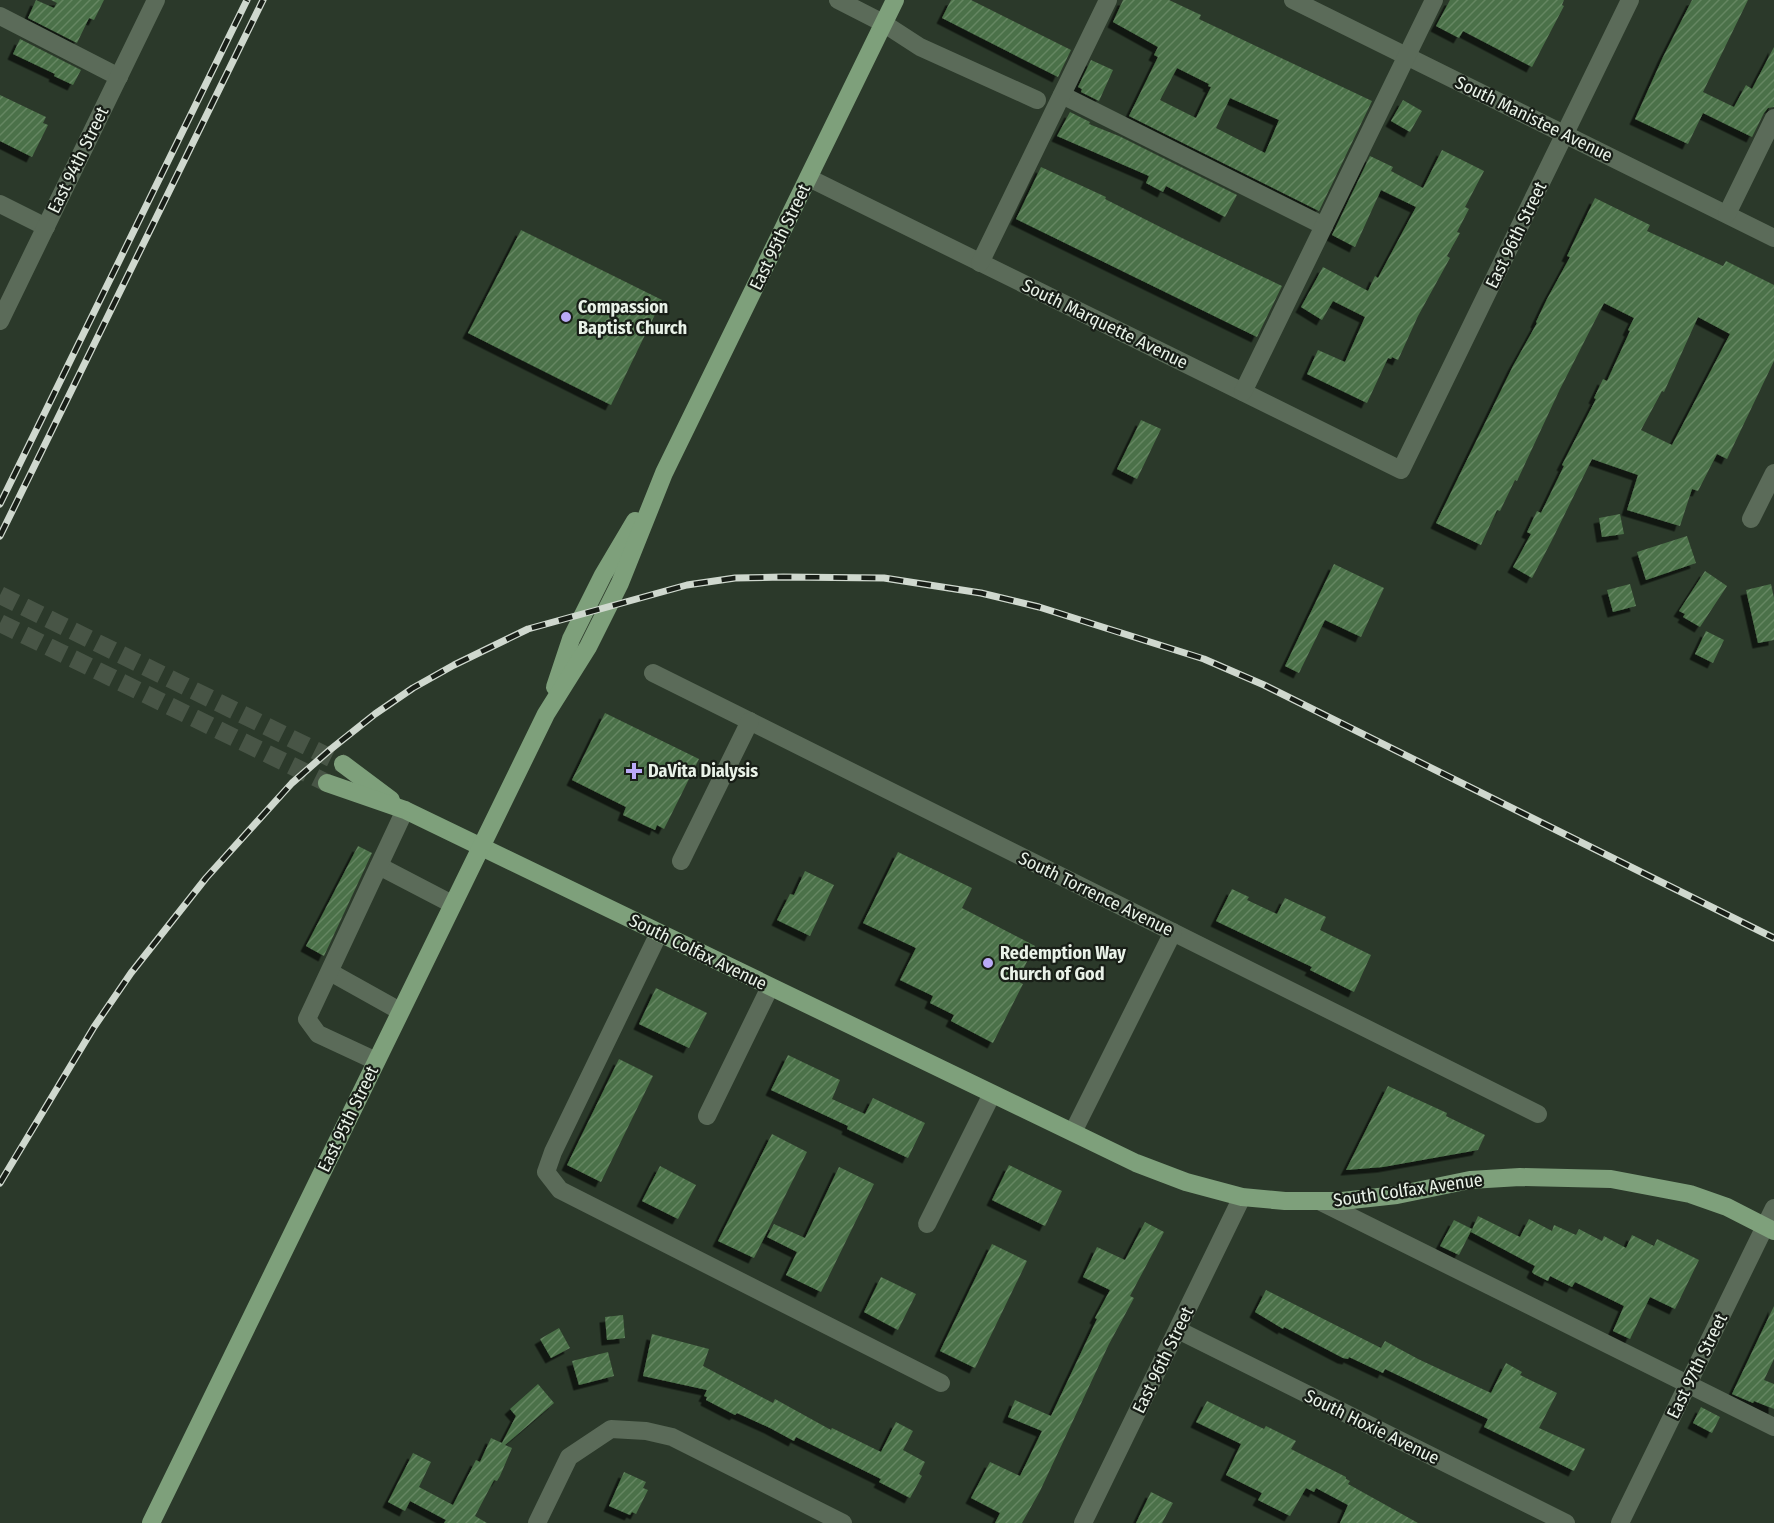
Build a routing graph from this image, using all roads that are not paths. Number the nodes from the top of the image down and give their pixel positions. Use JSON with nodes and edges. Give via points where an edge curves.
{"nodes":[{"id":1,"x":156,"y":0,"type":"edge"},
{"id":2,"x":838,"y":0,"type":"edge"},
{"id":3,"x":895,"y":0,"type":"edge"},
{"id":4,"x":1108,"y":0,"type":"edge"},
{"id":5,"x":1293,"y":0,"type":"edge"},
{"id":6,"x":1434,"y":0,"type":"edge"},
{"id":7,"x":1630,"y":0,"type":"edge"},
{"id":8,"x":0,"y":16,"type":"edge"},
{"id":9,"x":884,"y":23,"type":"junction"},
{"id":10,"x":1407,"y":56,"type":"junction"},
{"id":11,"x":119,"y":76,"type":"junction"},
{"id":12,"x":1062,"y":95,"type":"junction"},
{"id":13,"x":1037,"y":100,"type":"dead end"},
{"id":14,"x":1774,"y":118,"type":"edge"},
{"id":15,"x":1565,"y":134,"type":"junction"},
{"id":16,"x":809,"y":178,"type":"junction"},
{"id":17,"x":0,"y":204,"type":"edge"},
{"id":18,"x":1727,"y":214,"type":"junction"},
{"id":19,"x":1324,"y":226,"type":"junction"},
{"id":20,"x":46,"y":227,"type":"junction"},
{"id":21,"x":1774,"y":237,"type":"edge"},
{"id":22,"x":980,"y":263,"type":"junction"},
{"id":23,"x":0,"y":321,"type":"edge"},
{"id":24,"x":1243,"y":392,"type":"junction"},
{"id":25,"x":1401,"y":470,"type":"joint"},
{"id":26,"x":1774,"y":473,"type":"edge"},
{"id":27,"x":1751,"y":519,"type":"dead end"},
{"id":28,"x":653,"y":673,"type":"dead end"},
{"id":29,"x":750,"y":721,"type":"junction"},
{"id":30,"x":343,"y":764,"type":"tunnel mouth"},
{"id":31,"x":327,"y":783,"type":"tunnel mouth"},
{"id":32,"x":405,"y":810,"type":"junction"},
{"id":33,"x":480,"y":847,"type":"junction"},
{"id":34,"x":681,"y":861,"type":"dead end"},
{"id":35,"x":379,"y":866,"type":"junction"},
{"id":36,"x":452,"y":904,"type":"junction"},
{"id":37,"x":1173,"y":932,"type":"junction"},
{"id":38,"x":659,"y":933,"type":"junction"},
{"id":39,"x":330,"y":972,"type":"junction"},
{"id":40,"x":770,"y":987,"type":"junction"},
{"id":41,"x":400,"y":1011,"type":"junction"},
{"id":42,"x":376,"y":1061,"type":"junction"},
{"id":43,"x":992,"y":1094,"type":"junction"},
{"id":44,"x":1538,"y":1114,"type":"dead end"},
{"id":45,"x":707,"y":1116,"type":"dead end"},
{"id":46,"x":1073,"y":1132,"type":"junction"},
{"id":47,"x":1242,"y":1197,"type":"junction"},
{"id":48,"x":1319,"y":1201,"type":"junction"},
{"id":49,"x":1774,"y":1208,"type":"edge"},
{"id":50,"x":927,"y":1224,"type":"dead end"},
{"id":51,"x":1769,"y":1229,"type":"edge"},
{"id":52,"x":1178,"y":1330,"type":"junction"},
{"id":53,"x":941,"y":1383,"type":"dead end"},
{"id":54,"x":1688,"y":1384,"type":"junction"},
{"id":55,"x":1774,"y":1426,"type":"edge"},
{"id":56,"x":151,"y":1523,"type":"edge"},
{"id":57,"x":537,"y":1523,"type":"edge"},
{"id":58,"x":843,"y":1523,"type":"edge"},
{"id":59,"x":1083,"y":1523,"type":"edge"},
{"id":60,"x":1566,"y":1523,"type":"edge"},
{"id":61,"x":1620,"y":1523,"type":"edge"}],
"edges":[{"from":1,"to":11,"type":"street","name":"East 94th Street"},
{"from":2,"to":9,"type":"street"},
{"from":3,"to":9,"type":"main road","name":"East 95th Street"},
{"from":4,"to":12,"type":"street"},
{"from":5,"to":10,"type":"street","name":"South Manistee Avenue"},
{"from":6,"to":10,"type":"street"},
{"from":7,"to":15,"type":"street","name":"East 96th Street"},
{"from":8,"to":11,"type":"street"},
{"from":9,"to":13,"type":"street","via":[[920,47]]},
{"from":9,"to":16,"type":"main road","name":"East 95th Street"},
{"from":10,"to":15,"type":"street","name":"South Manistee Avenue"},
{"from":10,"to":19,"type":"street"},
{"from":11,"to":20,"type":"street","name":"East 94th Street"},
{"from":12,"to":19,"type":"street"},
{"from":12,"to":22,"type":"street"},
{"from":14,"to":18,"type":"street"},
{"from":15,"to":18,"type":"street","name":"South Manistee Avenue"},
{"from":15,"to":25,"type":"street","name":"East 96th Street"},
{"from":16,"to":22,"type":"street","name":"South Marquette Avenue"},
{"from":16,"to":33,"type":"main road","name":"East 95th Street","via":[[664,473],[603,575],[571,639],[546,714]]},
{"from":17,"to":20,"type":"street"},
{"from":18,"to":21,"type":"street","name":"South Manistee Avenue"},
{"from":19,"to":24,"type":"street"},
{"from":20,"to":23,"type":"street","name":"East 94th Street"},
{"from":22,"to":24,"type":"street","name":"South Marquette Avenue"},
{"from":24,"to":25,"type":"street","name":"South Marquette Avenue"},
{"from":26,"to":27,"type":"street"},
{"from":28,"to":29,"type":"street","name":"South Torrence Avenue"},
{"from":29,"to":34,"type":"street"},
{"from":29,"to":37,"type":"street","name":"South Torrence Avenue"},
{"from":30,"to":32,"type":"main road","name":"South Colfax Avenue"},
{"from":31,"to":32,"type":"main road","name":"South Colfax Avenue"},
{"from":32,"to":33,"type":"main road","name":"South Colfax Avenue"},
{"from":32,"to":35,"type":"street"},
{"from":33,"to":36,"type":"main road","name":"East 95th Street"},
{"from":33,"to":38,"type":"main road","name":"South Colfax Avenue"},
{"from":35,"to":36,"type":"street"},
{"from":35,"to":39,"type":"street"},
{"from":36,"to":41,"type":"main road","name":"East 95th Street"},
{"from":37,"to":44,"type":"street","name":"South Torrence Avenue"},
{"from":37,"to":46,"type":"street"},
{"from":38,"to":40,"type":"main road","name":"South Colfax Avenue"},
{"from":38,"to":53,"type":"street","via":[[546,1172],[560,1190]]},
{"from":39,"to":41,"type":"street"},
{"from":39,"to":42,"type":"street","via":[[308,1019],[318,1034]]},
{"from":40,"to":43,"type":"main road","name":"South Colfax Avenue"},
{"from":40,"to":45,"type":"street"},
{"from":41,"to":42,"type":"main road","name":"East 95th Street"},
{"from":42,"to":56,"type":"main road","name":"East 95th Street"},
{"from":43,"to":46,"type":"main road","name":"South Colfax Avenue"},
{"from":43,"to":50,"type":"street"},
{"from":46,"to":47,"type":"main road","name":"South Colfax Avenue","via":[[1136,1163]]},
{"from":47,"to":48,"type":"main road","name":"South Colfax Avenue"},
{"from":47,"to":52,"type":"street","name":"East 96th Street"},
{"from":48,"to":51,"type":"main road","name":"South Colfax Avenue","via":[[1397,1195],[1470,1180],[1601,1179],[1690,1194],[1727,1207]]},
{"from":48,"to":54,"type":"street"},
{"from":49,"to":51,"type":"street","name":"East 97th Street"},
{"from":51,"to":54,"type":"street","name":"East 97th Street"},
{"from":52,"to":59,"type":"street","name":"East 96th Street"},
{"from":52,"to":60,"type":"street","name":"South Hoxie Avenue"},
{"from":54,"to":55,"type":"street"},
{"from":54,"to":61,"type":"street","name":"East 97th Street"},
{"from":57,"to":58,"type":"street","via":[[569,1457],[611,1429],[672,1437]]}]}
